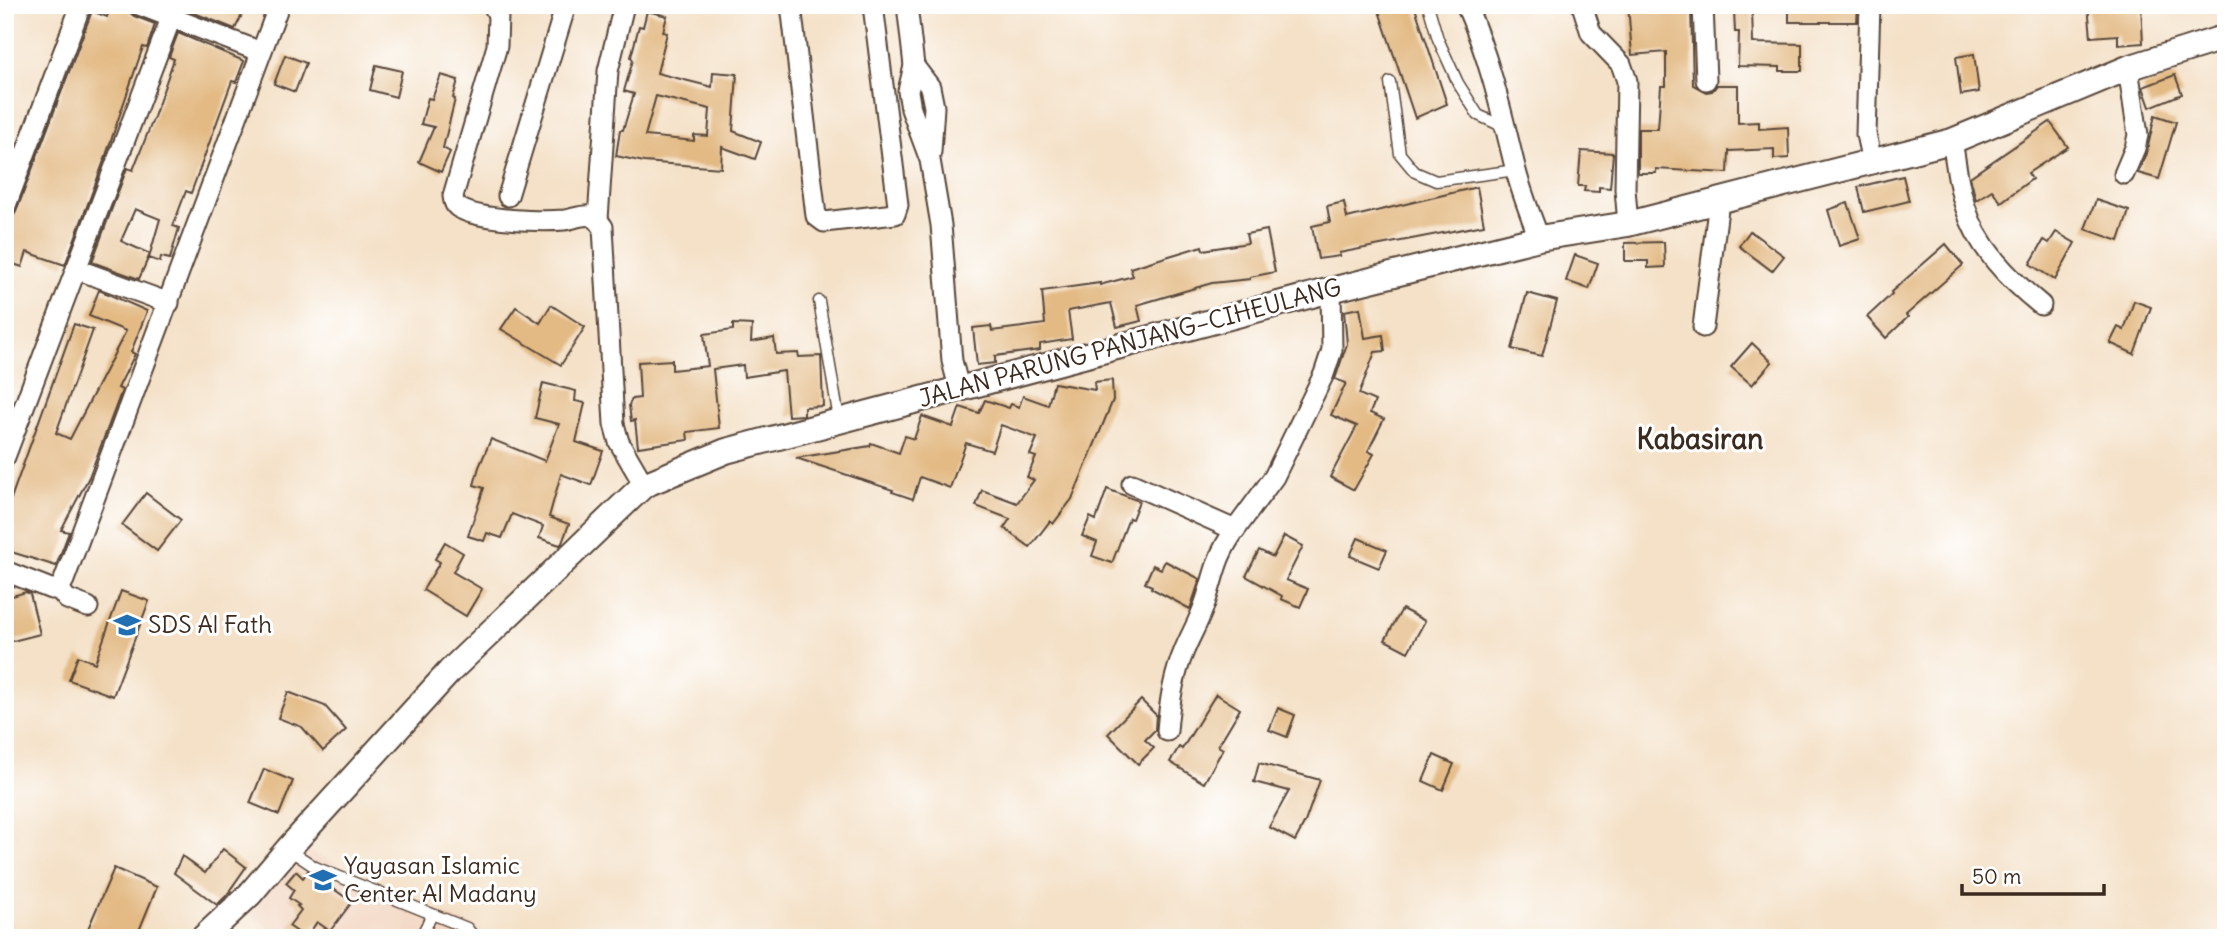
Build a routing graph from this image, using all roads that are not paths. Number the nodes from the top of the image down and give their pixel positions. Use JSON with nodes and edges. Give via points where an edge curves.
{"nodes":[{"id":1,"x":81,"y":5,"type":"edge"},
{"id":2,"x":139,"y":5,"type":"edge"},
{"id":3,"x":279,"y":5,"type":"edge"},
{"id":4,"x":494,"y":5,"type":"edge"},
{"id":5,"x":566,"y":5,"type":"edge"},
{"id":6,"x":624,"y":5,"type":"edge"},
{"id":7,"x":791,"y":5,"type":"edge"},
{"id":8,"x":873,"y":5,"type":"edge"},
{"id":9,"x":907,"y":5,"type":"edge"},
{"id":10,"x":1428,"y":5,"type":"edge"},
{"id":11,"x":1466,"y":5,"type":"edge"},
{"id":12,"x":1582,"y":5,"type":"edge"},
{"id":13,"x":1703,"y":5,"type":"edge"},
{"id":14,"x":1870,"y":5,"type":"edge"},
{"id":15,"x":171,"y":18,"type":"junction"},
{"id":16,"x":2226,"y":37,"type":"edge"},
{"id":17,"x":261,"y":52,"type":"junction"},
{"id":18,"x":2128,"y":68,"type":"junction"},
{"id":19,"x":1706,"y":80,"type":"dead end"},
{"id":20,"x":1390,"y":82,"type":"dead end"},
{"id":21,"x":1507,"y":129,"type":"junction"},
{"id":22,"x":1952,"y":141,"type":"junction"},
{"id":23,"x":1872,"y":162,"type":"junction"},
{"id":24,"x":1516,"y":170,"type":"junction"},
{"id":25,"x":2124,"y":174,"type":"dead end"},
{"id":26,"x":509,"y":196,"type":"dead end"},
{"id":27,"x":1719,"y":201,"type":"junction"},
{"id":28,"x":5,"y":208,"type":"edge"},
{"id":29,"x":598,"y":219,"type":"junction"},
{"id":30,"x":1628,"y":224,"type":"junction"},
{"id":31,"x":1539,"y":238,"type":"junction"},
{"id":32,"x":76,"y":269,"type":"junction"},
{"id":33,"x":1331,"y":290,"type":"junction"},
{"id":34,"x":819,"y":302,"type":"dead end"},
{"id":35,"x":169,"y":303,"type":"junction"},
{"id":36,"x":2041,"y":305,"type":"dead end"},
{"id":37,"x":1703,"y":327,"type":"dead end"},
{"id":38,"x":959,"y":388,"type":"junction"},
{"id":39,"x":839,"y":420,"type":"junction"},
{"id":40,"x":5,"y":457,"type":"edge"},
{"id":41,"x":1132,"y":484,"type":"dead end"},
{"id":42,"x":643,"y":485,"type":"junction"},
{"id":43,"x":1235,"y":530,"type":"junction"},
{"id":44,"x":5,"y":571,"type":"edge"},
{"id":45,"x":59,"y":589,"type":"junction"},
{"id":46,"x":88,"y":607,"type":"dead end"},
{"id":47,"x":1167,"y":731,"type":"dead end"},
{"id":48,"x":288,"y":849,"type":"junction"},
{"id":49,"x":432,"y":915,"type":"junction"},
{"id":50,"x":203,"y":938,"type":"edge"},
{"id":51,"x":420,"y":938,"type":"edge"},
{"id":52,"x":472,"y":938,"type":"edge"}],
"edges":[{"from":1,"to":28,"type":"street"},
{"from":2,"to":15,"type":"street"},
{"from":3,"to":17,"type":"street"},
{"from":4,"to":29,"type":"street","via":[[497,46],[454,203],[471,213],[506,219],[564,220],[588,215]]},
{"from":5,"to":26,"type":"street"},
{"from":6,"to":29,"type":"street","via":[[608,71]]},
{"from":7,"to":8,"type":"street","via":[[816,216],[824,222],[895,214],[898,205]]},
{"from":9,"to":38,"type":"street","via":[[914,66],[908,91],[930,160],[941,225],[952,361]]},
{"from":10,"to":21,"type":"lane","via":[[1458,83],[1478,115]]},
{"from":11,"to":21,"type":"street"},
{"from":12,"to":30,"type":"street","via":[[1591,33],[1621,64],[1627,81]]},
{"from":13,"to":19,"type":"street"},
{"from":14,"to":23,"type":"street","via":[[1866,134]]},
{"from":15,"to":17,"type":"street"},
{"from":15,"to":32,"type":"street"},
{"from":16,"to":18,"type":"street","name":"JALAN PARUNG PANJANG–CIHEULANG"},
{"from":17,"to":35,"type":"street"},
{"from":18,"to":22,"type":"street","name":"JALAN PARUNG PANJANG–CIHEULANG"},
{"from":18,"to":25,"type":"street","via":[[2138,135]]},
{"from":20,"to":24,"type":"lane","via":[[1400,154],[1415,172],[1436,181]]},
{"from":21,"to":24,"type":"street"},
{"from":22,"to":23,"type":"street","name":"JALAN PARUNG PANJANG–CIHEULANG"},
{"from":22,"to":36,"type":"street","via":[[1965,206],[1976,231],[2017,286]]},
{"from":23,"to":27,"type":"street","name":"JALAN PARUNG PANJANG–CIHEULANG"},
{"from":24,"to":31,"type":"street"},
{"from":27,"to":30,"type":"street","name":"JALAN PARUNG PANJANG–CIHEULANG"},
{"from":27,"to":37,"type":"street"},
{"from":29,"to":42,"type":"street","via":[[603,227],[614,424]]},
{"from":30,"to":31,"type":"street","name":"JALAN PARUNG PANJANG–CIHEULANG"},
{"from":31,"to":33,"type":"street","name":"JALAN PARUNG PANJANG–CIHEULANG"},
{"from":32,"to":35,"type":"street"},
{"from":32,"to":40,"type":"street"},
{"from":33,"to":38,"type":"street","name":"JALAN PARUNG PANJANG–CIHEULANG"},
{"from":33,"to":43,"type":"street","via":[[1332,350],[1324,374],[1274,477]]},
{"from":34,"to":39,"type":"lane"},
{"from":35,"to":45,"type":"street"},
{"from":38,"to":39,"type":"street","name":"JALAN PARUNG PANJANG–CIHEULANG"},
{"from":39,"to":42,"type":"street","name":"JALAN PARUNG PANJANG–CIHEULANG","via":[[726,451]]},
{"from":41,"to":43,"type":"street"},
{"from":42,"to":48,"type":"street","name":"JALAN PARUNG PANJANG–CIHEULANG","via":[[450,671]]},
{"from":43,"to":47,"type":"street","via":[[1223,547],[1177,671]]},
{"from":44,"to":45,"type":"street"},
{"from":45,"to":46,"type":"street","via":[[67,599]]},
{"from":48,"to":49,"type":"lane","via":[[315,867]]},
{"from":48,"to":50,"type":"street","name":"JALAN PARUNG PANJANG–CIHEULANG","via":[[250,894]]},
{"from":49,"to":51,"type":"lane"},
{"from":49,"to":52,"type":"lane","via":[[467,929]]}]}
